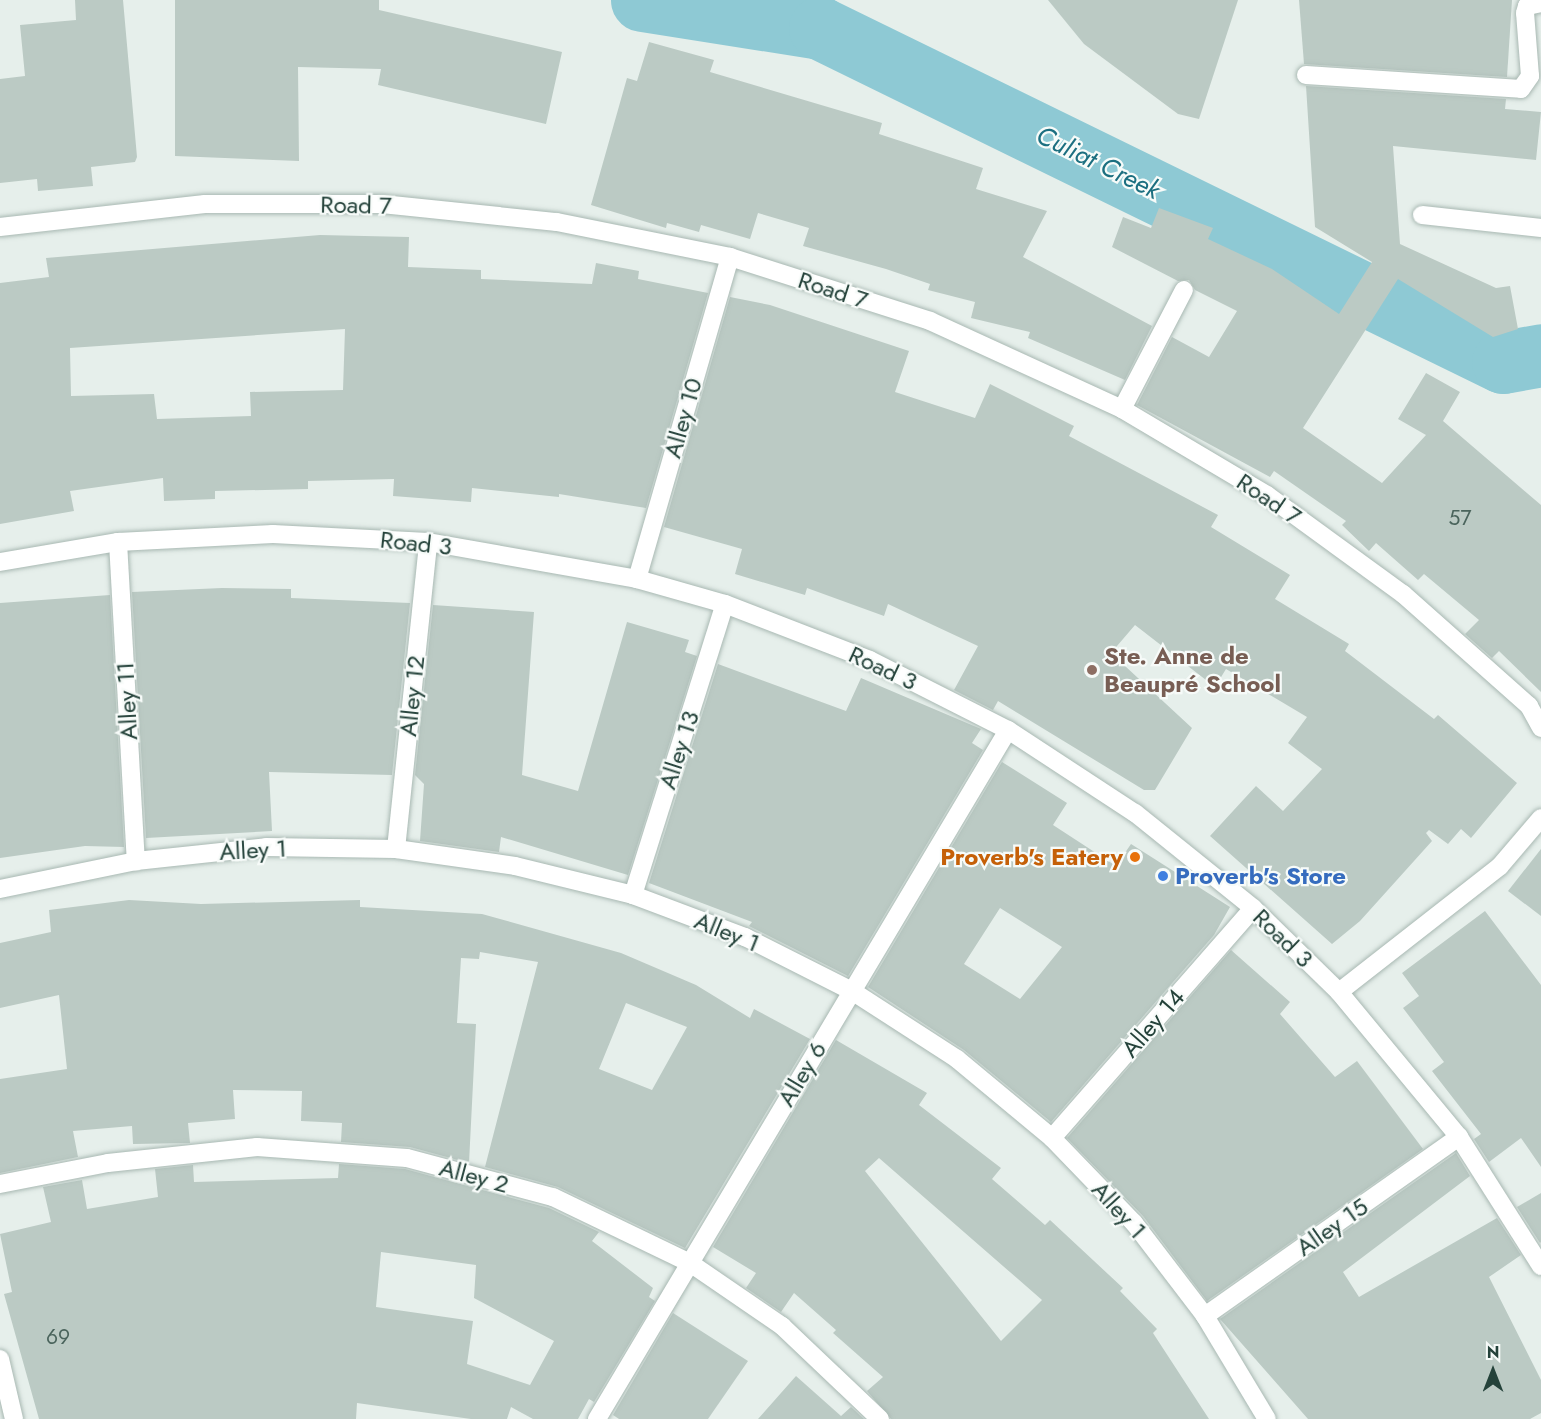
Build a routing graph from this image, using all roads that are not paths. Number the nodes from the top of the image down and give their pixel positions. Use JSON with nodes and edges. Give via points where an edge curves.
{"nodes":[{"id":1,"x":1541,"y":3,"type":"edge"},
{"id":2,"x":1306,"y":75,"type":"dead end"},
{"id":3,"x":1422,"y":215,"type":"dead end"},
{"id":4,"x":0,"y":227,"type":"edge"},
{"id":5,"x":1541,"y":228,"type":"edge"},
{"id":6,"x":730,"y":257,"type":"junction"},
{"id":7,"x":1184,"y":290,"type":"dead end"},
{"id":8,"x":1122,"y":409,"type":"junction"},
{"id":9,"x":118,"y":542,"type":"junction"},
{"id":10,"x":428,"y":542,"type":"junction"},
{"id":11,"x":0,"y":562,"type":"edge"},
{"id":12,"x":637,"y":579,"type":"junction"},
{"id":13,"x":725,"y":604,"type":"junction"},
{"id":14,"x":1541,"y":728,"type":"edge"},
{"id":15,"x":1008,"y":730,"type":"junction"},
{"id":16,"x":1541,"y":818,"type":"edge"},
{"id":17,"x":396,"y":849,"type":"junction"},
{"id":18,"x":136,"y":861,"type":"junction"},
{"id":19,"x":0,"y":889,"type":"edge"},
{"id":20,"x":633,"y":895,"type":"junction"},
{"id":21,"x":1253,"y":908,"type":"junction"},
{"id":22,"x":852,"y":991,"type":"junction"},
{"id":23,"x":1339,"y":992,"type":"junction"},
{"id":24,"x":1459,"y":1137,"type":"junction"},
{"id":25,"x":1052,"y":1138,"type":"junction"},
{"id":26,"x":0,"y":1184,"type":"edge"},
{"id":27,"x":690,"y":1263,"type":"junction"},
{"id":28,"x":1541,"y":1266,"type":"edge"},
{"id":29,"x":1205,"y":1316,"type":"junction"},
{"id":30,"x":0,"y":1359,"type":"edge"},
{"id":31,"x":14,"y":1419,"type":"edge"},
{"id":32,"x":597,"y":1419,"type":"edge"},
{"id":33,"x":880,"y":1419,"type":"edge"},
{"id":34,"x":1267,"y":1419,"type":"edge"}],
"edges":[{"from":1,"to":2,"type":"street","via":[[1527,6],[1524,13],[1530,76],[1521,89]]},
{"from":3,"to":5,"type":"street"},
{"from":4,"to":6,"type":"street","name":"Road 7","via":[[205,204],[382,204],[557,222]]},
{"from":6,"to":8,"type":"street","name":"Road 7","via":[[930,321]]},
{"from":6,"to":12,"type":"street","name":"Alley 10"},
{"from":7,"to":8,"type":"street"},
{"from":8,"to":14,"type":"street","name":"Road 7","via":[[1266,495],[1403,594],[1528,706]]},
{"from":9,"to":10,"type":"street","name":"Road 3","via":[[273,534]]},
{"from":9,"to":11,"type":"street","name":"Road 3"},
{"from":9,"to":18,"type":"street","name":"Alley 11"},
{"from":10,"to":12,"type":"street","name":"Road 3"},
{"from":10,"to":17,"type":"street","name":"Alley 12"},
{"from":12,"to":13,"type":"street","name":"Road 3"},
{"from":13,"to":15,"type":"street","name":"Road 3","via":[[870,660]]},
{"from":13,"to":20,"type":"street","name":"Alley 13"},
{"from":15,"to":21,"type":"street","name":"Road 3","via":[[1135,813]]},
{"from":15,"to":22,"type":"street","name":"Alley 6"},
{"from":16,"to":23,"type":"street","via":[[1500,866]]},
{"from":17,"to":18,"type":"street","name":"Alley 1","via":[[266,847]]},
{"from":17,"to":20,"type":"street","name":"Alley 1","via":[[515,866]]},
{"from":18,"to":19,"type":"street","name":"Alley 1"},
{"from":20,"to":22,"type":"street","name":"Alley 1","via":[[745,937]]},
{"from":21,"to":23,"type":"street","name":"Road 3"},
{"from":21,"to":25,"type":"street","name":"Alley 14"},
{"from":22,"to":25,"type":"street","name":"Alley 1","via":[[957,1059]]},
{"from":22,"to":27,"type":"street","name":"Alley 6"},
{"from":23,"to":24,"type":"street","name":"Road 3"},
{"from":24,"to":28,"type":"street","name":"Road 3"},
{"from":24,"to":29,"type":"street","name":"Alley 15"},
{"from":25,"to":29,"type":"street","name":"Alley 1","via":[[1134,1223]]},
{"from":26,"to":27,"type":"street","name":"Alley 2","via":[[108,1163],[257,1147],[407,1158],[553,1197]]},
{"from":27,"to":32,"type":"street","name":"Alley 6"},
{"from":27,"to":33,"type":"street","name":"Alley 2","via":[[782,1326]]},
{"from":29,"to":34,"type":"street","name":"Alley 1"},
{"from":30,"to":31,"type":"street"}]}
